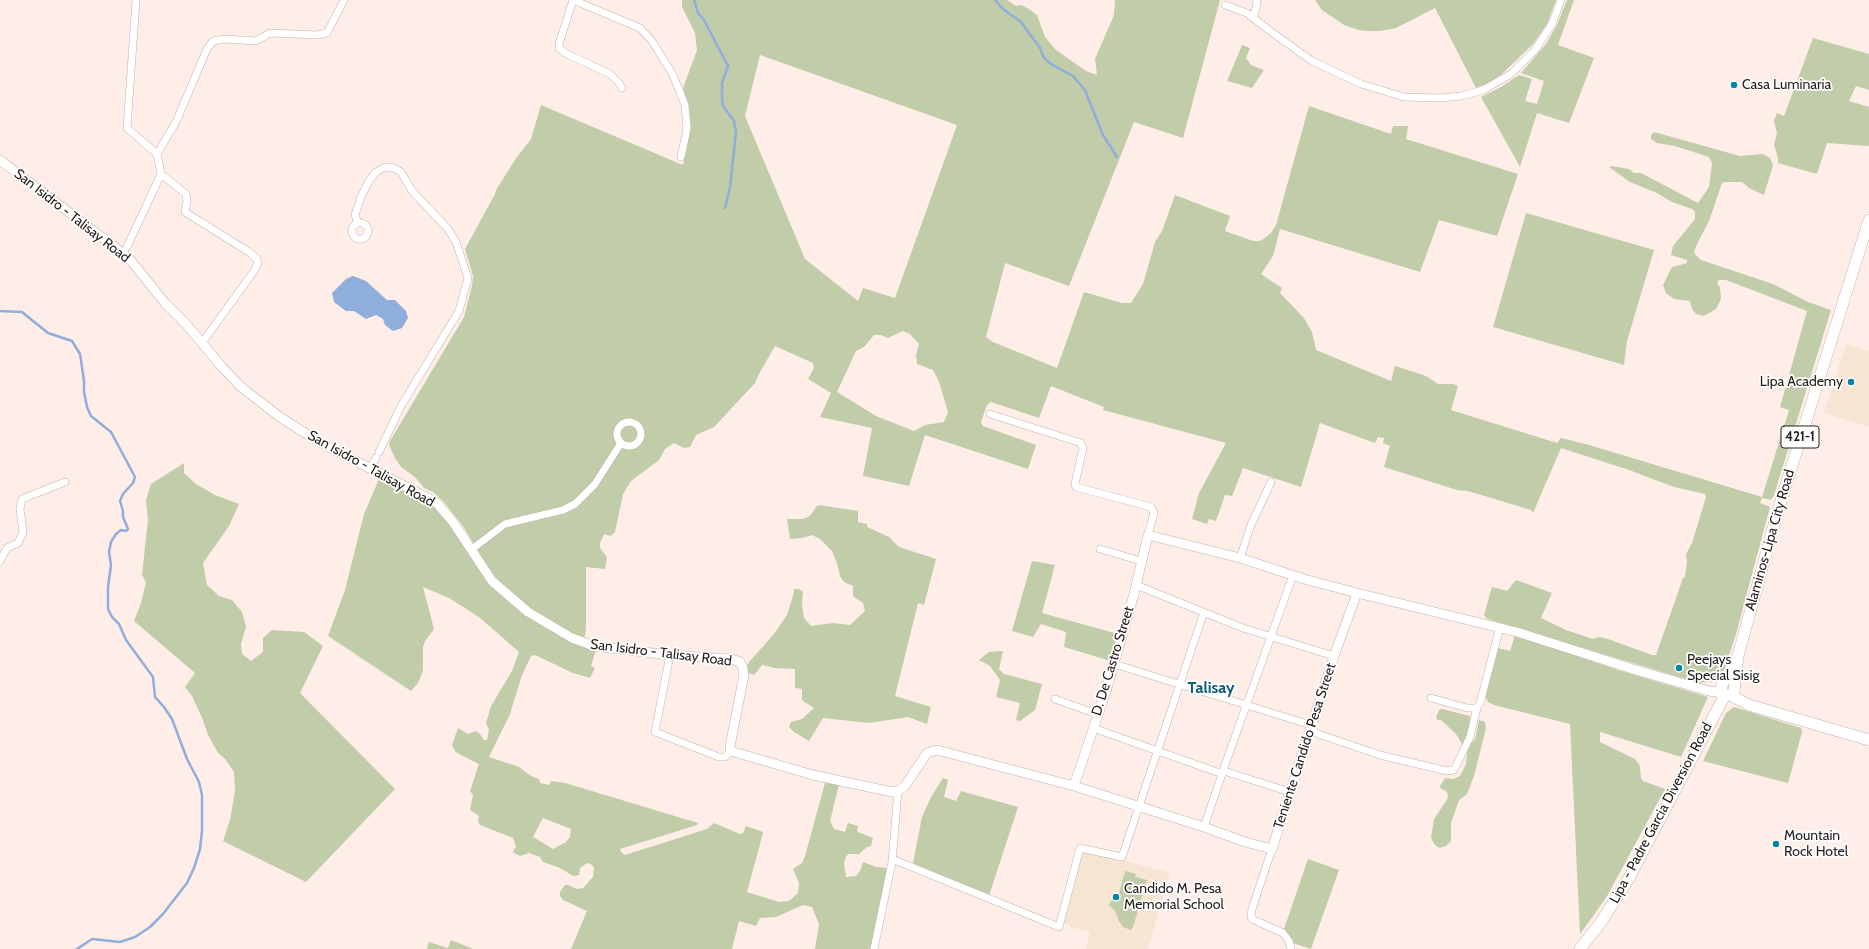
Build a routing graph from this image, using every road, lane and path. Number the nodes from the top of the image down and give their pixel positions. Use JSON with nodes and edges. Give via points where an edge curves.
{"nodes":[{"id":1,"x":136,"y":0,"type":"edge"},
{"id":2,"x":344,"y":0,"type":"edge"},
{"id":3,"x":573,"y":0,"type":"edge"},
{"id":4,"x":1257,"y":0,"type":"edge"},
{"id":5,"x":1561,"y":0,"type":"edge"},
{"id":6,"x":1225,"y":5,"type":"dead end"},
{"id":7,"x":1253,"y":17,"type":"junction"},
{"id":8,"x":622,"y":88,"type":"dead end"},
{"id":9,"x":157,"y":154,"type":"junction"},
{"id":10,"x":681,"y":157,"type":"dead end"},
{"id":11,"x":0,"y":160,"type":"edge"},
{"id":12,"x":161,"y":174,"type":"junction"},
{"id":13,"x":1869,"y":220,"type":"edge"},
{"id":14,"x":358,"y":223,"type":"dead end"},
{"id":15,"x":127,"y":247,"type":"dead end"},
{"id":16,"x":202,"y":343,"type":"junction"},
{"id":17,"x":990,"y":414,"type":"dead end"},
{"id":18,"x":621,"y":443,"type":"dead end"},
{"id":19,"x":370,"y":469,"type":"junction"},
{"id":20,"x":65,"y":482,"type":"dead end"},
{"id":21,"x":1271,"y":482,"type":"dead end"},
{"id":22,"x":1148,"y":535,"type":"junction"},
{"id":23,"x":472,"y":549,"type":"junction"},
{"id":24,"x":1100,"y":549,"type":"dead end"},
{"id":25,"x":1240,"y":558,"type":"junction"},
{"id":26,"x":0,"y":561,"type":"edge"},
{"id":27,"x":1141,"y":561,"type":"junction"},
{"id":28,"x":1293,"y":575,"type":"junction"},
{"id":29,"x":1136,"y":585,"type":"junction"},
{"id":30,"x":1357,"y":593,"type":"junction"},
{"id":31,"x":1204,"y":612,"type":"junction"},
{"id":32,"x":1500,"y":627,"type":"junction"},
{"id":33,"x":1272,"y":636,"type":"junction"},
{"id":34,"x":670,"y":655,"type":"junction"},
{"id":35,"x":1334,"y":656,"type":"junction"},
{"id":36,"x":1114,"y":664,"type":"junction"},
{"id":37,"x":1179,"y":683,"type":"junction"},
{"id":38,"x":1727,"y":689,"type":"junction"},
{"id":39,"x":1431,"y":698,"type":"dead end"},
{"id":40,"x":1055,"y":699,"type":"dead end"},
{"id":41,"x":1246,"y":706,"type":"junction"},
{"id":42,"x":1477,"y":708,"type":"junction"},
{"id":43,"x":1097,"y":714,"type":"junction"},
{"id":44,"x":1093,"y":728,"type":"junction"},
{"id":45,"x":1311,"y":728,"type":"junction"},
{"id":46,"x":1869,"y":740,"type":"edge"},
{"id":47,"x":1157,"y":750,"type":"junction"},
{"id":48,"x":731,"y":751,"type":"junction"},
{"id":49,"x":1222,"y":772,"type":"junction"},
{"id":50,"x":1074,"y":786,"type":"junction"},
{"id":51,"x":898,"y":791,"type":"junction"},
{"id":52,"x":1290,"y":792,"type":"junction"},
{"id":53,"x":1138,"y":807,"type":"junction"},
{"id":54,"x":1204,"y":827,"type":"junction"},
{"id":55,"x":1272,"y":849,"type":"junction"},
{"id":56,"x":892,"y":860,"type":"junction"},
{"id":57,"x":874,"y":949,"type":"edge"},
{"id":58,"x":1291,"y":949,"type":"edge"},
{"id":59,"x":1580,"y":949,"type":"edge"}],
"edges":[{"from":1,"to":9,"type":"street","via":[[127,128]]},
{"from":2,"to":9,"type":"street","via":[[327,33],[270,33],[256,41],[213,41],[207,49],[176,122]]},
{"from":3,"to":8,"type":"street","via":[[559,44],[560,49],[610,74]]},
{"from":3,"to":10,"type":"street","via":[[640,28],[652,41],[673,74],[685,106],[687,129]]},
{"from":4,"to":7,"type":"street"},
{"from":5,"to":7,"type":"street","via":[[1542,40],[1511,74],[1483,90],[1450,98],[1404,97],[1361,84],[1312,61]]},
{"from":6,"to":7,"type":"street","via":[[1243,10]]},
{"from":9,"to":12,"type":"street"},
{"from":11,"to":16,"type":"street","name":"San Isidro - Talisay Road","via":[[122,252]]},
{"from":12,"to":15,"type":"street"},
{"from":12,"to":16,"type":"street","via":[[186,194],[187,214],[258,260],[252,273]]},
{"from":13,"to":38,"type":"main road","name":"Alaminos-Lipa City Road","number":"421-1","via":[[1779,507]]},
{"from":14,"to":19,"type":"street","via":[[356,215],[369,181],[376,172],[385,167],[394,168],[448,229],[456,242],[468,278],[459,311],[400,406]]},
{"from":16,"to":19,"type":"street","name":"San Isidro - Talisay Road","via":[[236,383],[280,417]]},
{"from":17,"to":22,"type":"street","via":[[1081,443],[1083,448],[1076,487],[1151,507],[1154,513]]},
{"from":18,"to":23,"type":"street","via":[[595,484],[575,504],[563,510],[506,524]]},
{"from":19,"to":23,"type":"street","name":"San Isidro - Talisay Road","via":[[436,502]]},
{"from":20,"to":26,"type":"street","via":[[22,499],[20,509],[23,532],[18,543],[7,548]]},
{"from":21,"to":25,"type":"street"},
{"from":22,"to":25,"type":"street"},
{"from":22,"to":27,"type":"street","name":"D. De Castro Street"},
{"from":23,"to":34,"type":"street","name":"San Isidro - Talisay Road","via":[[489,577],[503,591],[528,612],[572,638],[599,648]]},
{"from":24,"to":27,"type":"street"},
{"from":25,"to":28,"type":"street"},
{"from":27,"to":29,"type":"street","name":"D. De Castro Street"},
{"from":28,"to":30,"type":"street"},
{"from":28,"to":33,"type":"street"},
{"from":29,"to":31,"type":"street"},
{"from":29,"to":36,"type":"street","name":"D. De Castro Street"},
{"from":30,"to":32,"type":"street"},
{"from":30,"to":35,"type":"street","name":"Teniente Candido Pesa Street"},
{"from":31,"to":33,"type":"street","via":[[1243,628]]},
{"from":31,"to":37,"type":"street"},
{"from":32,"to":38,"type":"street","via":[[1701,688]]},
{"from":32,"to":42,"type":"street"},
{"from":33,"to":35,"type":"street"},
{"from":33,"to":41,"type":"street"},
{"from":34,"to":48,"type":"street","name":"San Isidro - Talisay Road","via":[[732,659],[743,666]]},
{"from":34,"to":48,"type":"street","via":[[655,732],[719,757],[725,757]]},
{"from":35,"to":45,"type":"street","name":"Teniente Candido Pesa Street"},
{"from":36,"to":37,"type":"street"},
{"from":36,"to":43,"type":"street","name":"D. De Castro Street"},
{"from":37,"to":41,"type":"street"},
{"from":37,"to":47,"type":"street"},
{"from":38,"to":46,"type":"main road","via":[[1744,703]]},
{"from":38,"to":59,"type":"main road","name":"Lipa - Padre Garcia Diversion Road","via":[[1629,878]]},
{"from":39,"to":42,"type":"street","via":[[1467,708]]},
{"from":40,"to":43,"type":"street"},
{"from":41,"to":45,"type":"street"},
{"from":41,"to":49,"type":"street"},
{"from":42,"to":45,"type":"street","via":[[1470,737],[1454,770],[1447,771],[1380,755],[1321,735]]},
{"from":43,"to":44,"type":"street","name":"D. De Castro Street"},
{"from":44,"to":47,"type":"street"},
{"from":44,"to":50,"type":"street","name":"D. De Castro Street"},
{"from":45,"to":52,"type":"street","name":"Teniente Candido Pesa Street"},
{"from":47,"to":49,"type":"street"},
{"from":47,"to":53,"type":"street"},
{"from":48,"to":51,"type":"street","via":[[812,775],[886,792]]},
{"from":49,"to":52,"type":"street"},
{"from":49,"to":54,"type":"street"},
{"from":50,"to":51,"type":"street","via":[[934,750],[924,755],[908,782]]},
{"from":50,"to":53,"type":"street"},
{"from":51,"to":56,"type":"street"},
{"from":52,"to":55,"type":"street","name":"Teniente Candido Pesa Street"},
{"from":53,"to":54,"type":"street"},
{"from":53,"to":56,"type":"street","via":[[1122,857],[1079,849],[1059,927]]},
{"from":54,"to":55,"type":"street"},
{"from":55,"to":58,"type":"street","via":[[1251,917],[1281,931],[1288,939]]},
{"from":56,"to":57,"type":"street"}]}
